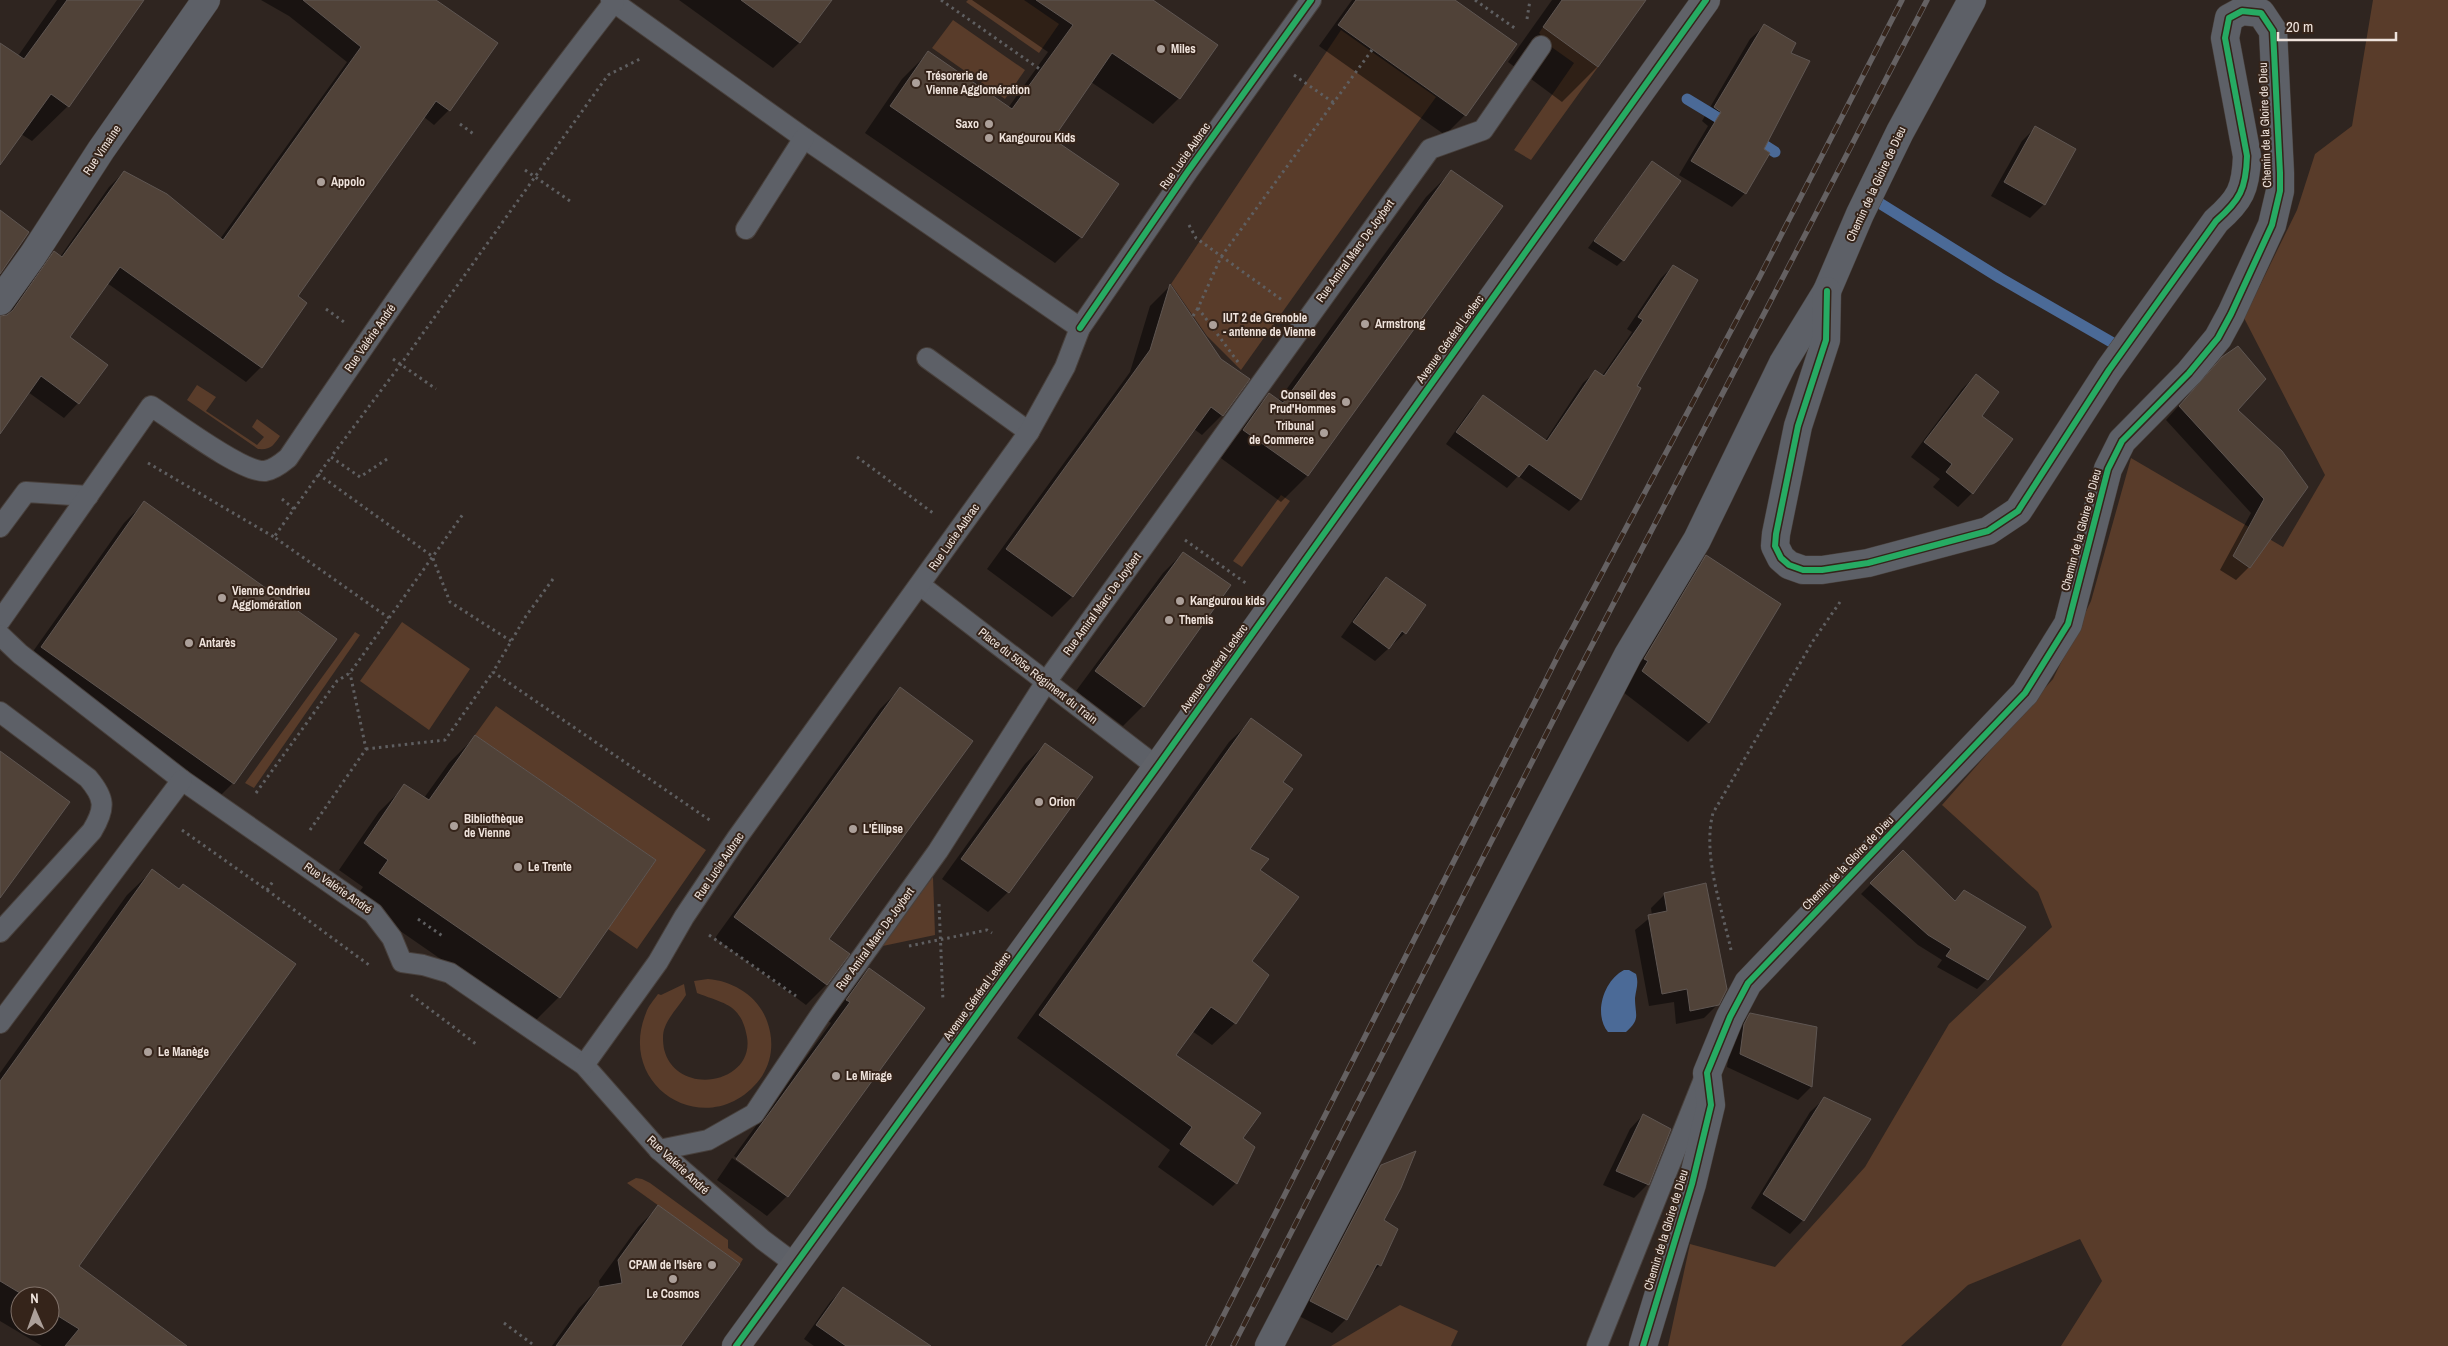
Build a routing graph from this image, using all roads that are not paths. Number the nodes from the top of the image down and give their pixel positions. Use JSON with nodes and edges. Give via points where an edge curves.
{"nodes":[{"id":1,"x":206,"y":0,"type":"edge"},
{"id":2,"x":1311,"y":0,"type":"edge"},
{"id":3,"x":1706,"y":0,"type":"edge"},
{"id":4,"x":1972,"y":0,"type":"edge"},
{"id":5,"x":612,"y":1,"type":"edge"},
{"id":6,"x":1541,"y":46,"type":"dead end"},
{"id":7,"x":804,"y":138,"type":"junction"},
{"id":8,"x":746,"y":229,"type":"dead end"},
{"id":9,"x":1827,"y":291,"type":"junction"},
{"id":10,"x":0,"y":301,"type":"edge"},
{"id":11,"x":1080,"y":328,"type":"junction"},
{"id":12,"x":927,"y":358,"type":"dead end"},
{"id":13,"x":1029,"y":432,"type":"junction"},
{"id":14,"x":88,"y":496,"type":"junction"},
{"id":15,"x":0,"y":527,"type":"edge"},
{"id":16,"x":920,"y":585,"type":"junction"},
{"id":17,"x":0,"y":621,"type":"edge"},
{"id":18,"x":0,"y":635,"type":"edge"},
{"id":19,"x":1046,"y":682,"type":"junction"},
{"id":20,"x":0,"y":712,"type":"edge"},
{"id":21,"x":1157,"y":767,"type":"junction"},
{"id":22,"x":182,"y":780,"type":"junction"},
{"id":23,"x":0,"y":932,"type":"edge"},
{"id":24,"x":0,"y":1023,"type":"edge"},
{"id":25,"x":584,"y":1065,"type":"junction"},
{"id":26,"x":1707,"y":1073,"type":"junction"},
{"id":27,"x":659,"y":1150,"type":"junction"},
{"id":28,"x":795,"y":1264,"type":"junction"},
{"id":29,"x":736,"y":1346,"type":"edge"},
{"id":30,"x":1269,"y":1346,"type":"edge"},
{"id":31,"x":1597,"y":1346,"type":"edge"},
{"id":32,"x":1643,"y":1346,"type":"edge"}],
"edges":[{"from":1,"to":10,"type":"street","name":"Rue Vimaine"},
{"from":2,"to":11,"type":"lane","name":"Rue Lucie Aubrac"},
{"from":3,"to":21,"type":"main road","name":"Avenue Général Leclerc"},
{"from":4,"to":9,"type":"street","name":"Chemin de la Gloire de Dieu","via":[[1900,132]]},
{"from":5,"to":7,"type":"lane"},
{"from":5,"to":14,"type":"lane","name":"Rue Valérie André","via":[[500,153],[288,458],[264,471],[245,467],[151,406]]},
{"from":6,"to":19,"type":"lane","name":"Rue Amiral Marc De Joybert","via":[[1483,130],[1430,149]]},
{"from":7,"to":8,"type":"lane"},
{"from":7,"to":11,"type":"lane"},
{"from":9,"to":26,"type":"street","name":"Chemin de la Gloire de Dieu","via":[[1826,340],[1798,426],[1776,534],[1781,558],[1803,570],[1822,570],[1868,563],[1988,531],[2018,511],[2109,370],[2216,221],[2234,206],[2242,191],[2247,156],[2224,38],[2229,18],[2242,11],[2262,13],[2273,31],[2280,190],[2272,225],[2218,338],[2189,374],[2131,431],[2119,448],[2108,470],[2068,624],[2025,693],[1748,983]]},
{"from":9,"to":30,"type":"street","name":"Chemin de la Gloire de Dieu","via":[[1783,363],[1697,540],[1628,655]]},
{"from":11,"to":13,"type":"lane","name":"Rue Lucie Aubrac","via":[[1065,367]]},
{"from":12,"to":13,"type":"lane"},
{"from":13,"to":16,"type":"lane","name":"Rue Lucie Aubrac"},
{"from":14,"to":15,"type":"lane","via":[[26,492]]},
{"from":14,"to":17,"type":"lane"},
{"from":16,"to":19,"type":"lane","name":"Place du 505e Régiment du Train"},
{"from":16,"to":25,"type":"lane","name":"Rue Lucie Aubrac","via":[[737,838],[658,962]]},
{"from":18,"to":22,"type":"lane","name":"Rue Valérie André"},
{"from":19,"to":21,"type":"lane","name":"Place du 505e Régiment du Train"},
{"from":19,"to":27,"type":"lane","name":"Rue Amiral Marc De Joybert","via":[[938,851],[754,1114],[708,1140]]},
{"from":20,"to":23,"type":"lane","via":[[88,778],[98,790],[102,802],[101,816],[92,830]]},
{"from":21,"to":28,"type":"main road","name":"Avenue Général Leclerc"},
{"from":22,"to":24,"type":"lane"},
{"from":22,"to":25,"type":"lane","name":"Rue Valérie André","via":[[373,912],[392,938],[402,962],[450,973]]},
{"from":25,"to":27,"type":"lane","name":"Rue Valérie André"},
{"from":26,"to":31,"type":"lane"},
{"from":26,"to":32,"type":"street","name":"Chemin de la Gloire de Dieu","via":[[1712,1105],[1692,1184]]},
{"from":27,"to":28,"type":"lane","name":"Rue Valérie André"},
{"from":28,"to":29,"type":"main road","name":"Avenue Général Leclerc"}]}
